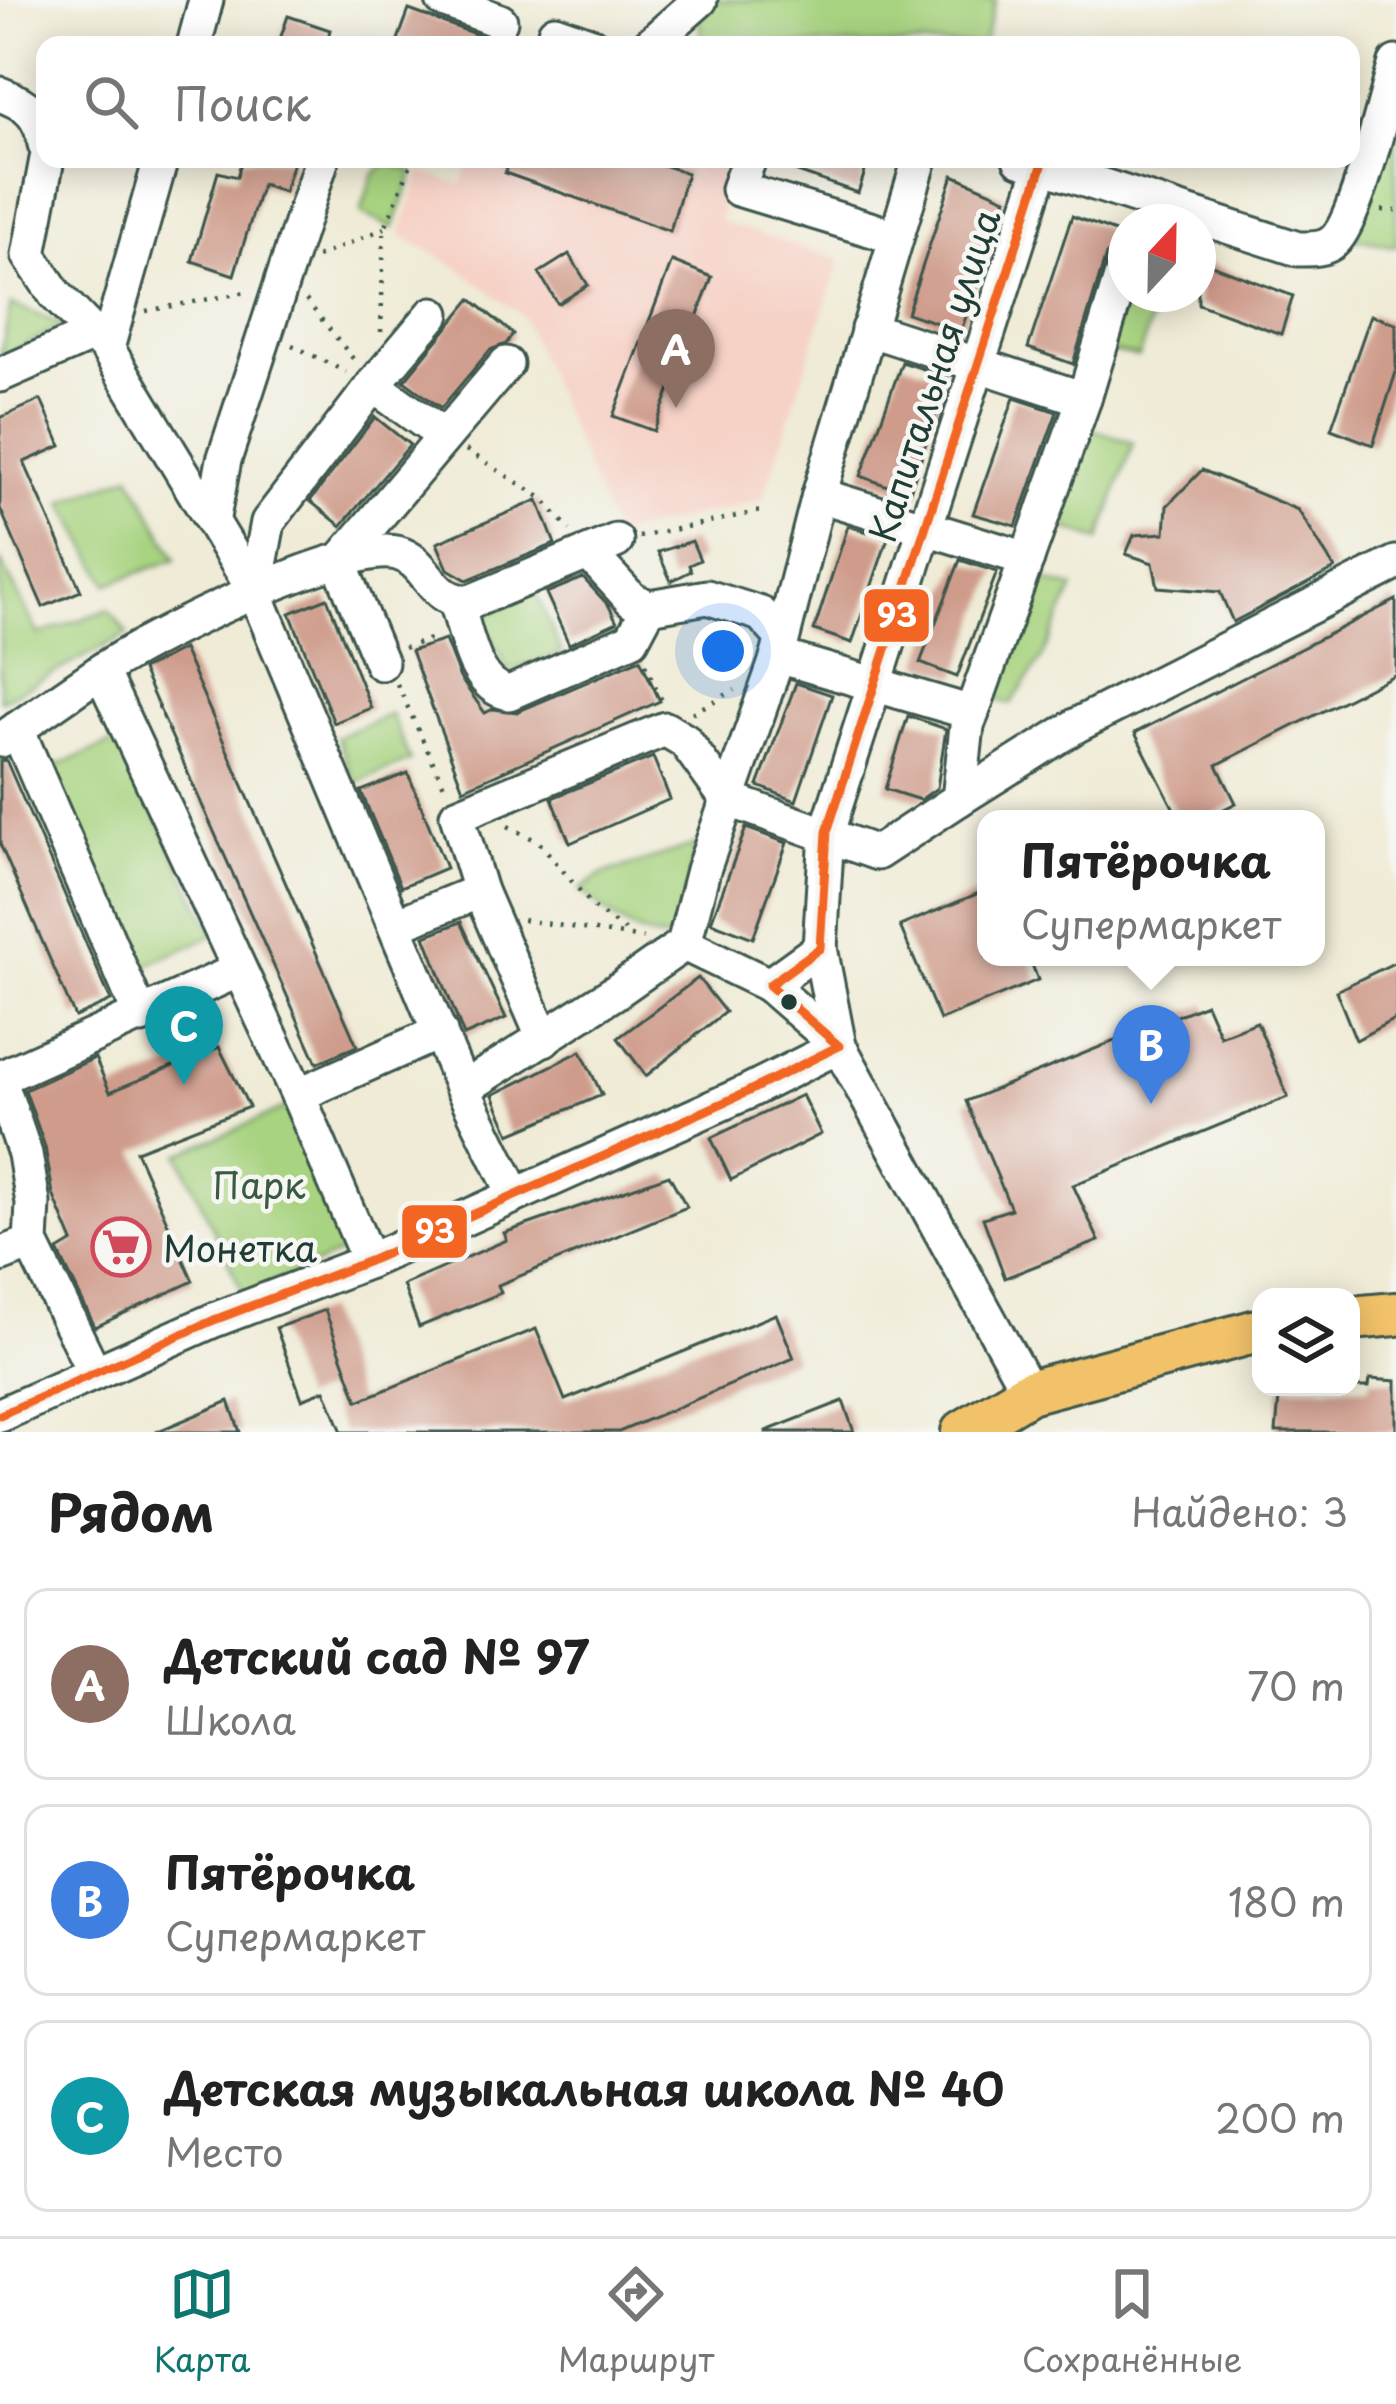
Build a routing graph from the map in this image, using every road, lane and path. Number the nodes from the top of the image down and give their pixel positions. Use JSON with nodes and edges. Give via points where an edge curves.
{"nodes":[{"id":1,"x":206,"y":0,"type":"edge"},
{"id":2,"x":443,"y":0,"type":"edge"},
{"id":3,"x":700,"y":0,"type":"edge"},
{"id":4,"x":500,"y":21,"type":"dead end"},
{"id":5,"x":556,"y":32,"type":"dead end"},
{"id":6,"x":196,"y":36,"type":"edge"},
{"id":7,"x":567,"y":36,"type":"edge"},
{"id":8,"x":659,"y":36,"type":"edge"},
{"id":9,"x":1396,"y":63,"type":"edge"},
{"id":10,"x":0,"y":94,"type":"edge"},
{"id":11,"x":36,"y":114,"type":"edge"},
{"id":12,"x":44,"y":168,"type":"edge"},
{"id":13,"x":158,"y":168,"type":"edge"},
{"id":14,"x":319,"y":168,"type":"edge"},
{"id":15,"x":409,"y":168,"type":"edge"},
{"id":16,"x":746,"y":168,"type":"edge"},
{"id":17,"x":917,"y":168,"type":"edge"},
{"id":18,"x":1030,"y":168,"type":"edge"},
{"id":19,"x":1042,"y":168,"type":"edge"},
{"id":20,"x":1123,"y":204,"type":"edge"},
{"id":21,"x":1216,"y":230,"type":"edge"},
{"id":22,"x":896,"y":237,"type":"junction"},
{"id":23,"x":15,"y":263,"type":"edge"},
{"id":24,"x":284,"y":277,"type":"junction"},
{"id":25,"x":1110,"y":312,"type":"edge"},
{"id":26,"x":433,"y":314,"type":"dead end"},
{"id":27,"x":868,"y":329,"type":"junction"},
{"id":28,"x":265,"y":336,"type":"junction"},
{"id":29,"x":100,"y":341,"type":"junction"},
{"id":30,"x":506,"y":364,"type":"dead end"},
{"id":31,"x":976,"y":365,"type":"junction"},
{"id":32,"x":0,"y":375,"type":"edge"},
{"id":33,"x":373,"y":385,"type":"junction"},
{"id":34,"x":1084,"y":398,"type":"junction"},
{"id":35,"x":444,"y":436,"type":"junction"},
{"id":36,"x":820,"y":495,"type":"junction"},
{"id":37,"x":766,"y":510,"type":"dead end"},
{"id":38,"x":213,"y":517,"type":"junction"},
{"id":39,"x":923,"y":529,"type":"junction"},
{"id":40,"x":603,"y":547,"type":"junction"},
{"id":41,"x":1027,"y":559,"type":"junction"},
{"id":42,"x":339,"y":562,"type":"junction"},
{"id":43,"x":1396,"y":563,"type":"edge"},
{"id":44,"x":255,"y":592,"type":"junction"},
{"id":45,"x":457,"y":602,"type":"junction"},
{"id":46,"x":649,"y":607,"type":"junction"},
{"id":47,"x":633,"y":638,"type":"junction"},
{"id":48,"x":778,"y":654,"type":"junction"},
{"id":49,"x":381,"y":663,"type":"joint"},
{"id":50,"x":101,"y":671,"type":"junction"},
{"id":51,"x":875,"y":687,"type":"junction"},
{"id":52,"x":972,"y":713,"type":"junction"},
{"id":53,"x":673,"y":725,"type":"junction"},
{"id":54,"x":8,"y":735,"type":"edge"},
{"id":55,"x":727,"y":799,"type":"junction"},
{"id":56,"x":959,"y":799,"type":"junction"},
{"id":57,"x":463,"y":813,"type":"junction"},
{"id":58,"x":827,"y":832,"type":"junction"},
{"id":59,"x":485,"y":903,"type":"junction"},
{"id":60,"x":396,"y":926,"type":"junction"},
{"id":61,"x":632,"y":936,"type":"junction"},
{"id":62,"x":684,"y":944,"type":"junction"},
{"id":63,"x":820,"y":948,"type":"junction"},
{"id":64,"x":239,"y":970,"type":"junction"},
{"id":65,"x":769,"y":986,"type":"junction"},
{"id":66,"x":141,"y":1017,"type":"junction"},
{"id":67,"x":440,"y":1032,"type":"junction"},
{"id":68,"x":544,"y":1039,"type":"junction"},
{"id":69,"x":839,"y":1046,"type":"junction"},
{"id":70,"x":0,"y":1080,"type":"edge"},
{"id":71,"x":463,"y":1089,"type":"junction"},
{"id":72,"x":298,"y":1095,"type":"junction"},
{"id":73,"x":515,"y":1195,"type":"junction"},
{"id":74,"x":16,"y":1250,"type":"edge"},
{"id":75,"x":369,"y":1261,"type":"junction"},
{"id":76,"x":1396,"y":1314,"type":"edge"},
{"id":77,"x":1360,"y":1317,"type":"edge"},
{"id":78,"x":1252,"y":1332,"type":"edge"},
{"id":79,"x":94,"y":1372,"type":"junction"},
{"id":80,"x":1029,"y":1392,"type":"junction"},
{"id":81,"x":0,"y":1415,"type":"edge"},
{"id":82,"x":963,"y":1432,"type":"edge"}],
"edges":[{"from":1,"to":6,"type":"street"},
{"from":2,"to":4,"type":"street"},
{"from":3,"to":8,"type":"street"},
{"from":5,"to":7,"type":"street"},
{"from":9,"to":21,"type":"street","via":[[1349,216],[1331,244],[1298,249]]},
{"from":10,"to":11,"type":"street"},
{"from":12,"to":23,"type":"street"},
{"from":13,"to":29,"type":"street"},
{"from":14,"to":24,"type":"street"},
{"from":15,"to":33,"type":"path","via":[[384,230]]},
{"from":16,"to":22,"type":"street","via":[[738,189]]},
{"from":17,"to":22,"type":"street"},
{"from":18,"to":31,"type":"street","name":"Капитальная улица"},
{"from":19,"to":20,"type":"street"},
{"from":22,"to":27,"type":"street"},
{"from":23,"to":29,"type":"street"},
{"from":24,"to":28,"type":"street"},
{"from":24,"to":33,"type":"path"},
{"from":25,"to":34,"type":"street"},
{"from":26,"to":33,"type":"street"},
{"from":27,"to":31,"type":"street"},
{"from":27,"to":36,"type":"street"},
{"from":28,"to":33,"type":"path"},
{"from":28,"to":38,"type":"street"},
{"from":29,"to":32,"type":"street"},
{"from":29,"to":38,"type":"street"},
{"from":30,"to":35,"type":"street"},
{"from":31,"to":34,"type":"street"},
{"from":31,"to":39,"type":"street","name":"Капитальная улица"},
{"from":33,"to":35,"type":"street"},
{"from":33,"to":44,"type":"street","via":[[268,522]]},
{"from":34,"to":41,"type":"street"},
{"from":35,"to":40,"type":"path"},
{"from":35,"to":42,"type":"street"},
{"from":36,"to":39,"type":"street"},
{"from":36,"to":48,"type":"street"},
{"from":37,"to":40,"type":"path"},
{"from":38,"to":44,"type":"street"},
{"from":39,"to":41,"type":"street"},
{"from":39,"to":51,"type":"street","name":"Капитальная улица"},
{"from":40,"to":45,"type":"street"},
{"from":40,"to":46,"type":"street","via":[[632,600]]},
{"from":41,"to":52,"type":"street"},
{"from":42,"to":44,"type":"street"},
{"from":42,"to":45,"type":"street","via":[[374,551],[400,554]]},
{"from":42,"to":49,"type":"street"},
{"from":43,"to":56,"type":"street","via":[[1077,725]]},
{"from":44,"to":50,"type":"street"},
{"from":44,"to":60,"type":"street"},
{"from":45,"to":47,"type":"street","via":[[484,681],[509,693]]},
{"from":46,"to":47,"type":"street"},
{"from":46,"to":48,"type":"street","via":[[707,597],[761,614]]},
{"from":47,"to":53,"type":"path"},
{"from":48,"to":51,"type":"street"},
{"from":48,"to":53,"type":"path"},
{"from":48,"to":55,"type":"street"},
{"from":49,"to":57,"type":"path"},
{"from":50,"to":54,"type":"street"},
{"from":50,"to":64,"type":"street"},
{"from":51,"to":52,"type":"street"},
{"from":51,"to":58,"type":"street","name":"Капитальная улица"},
{"from":52,"to":56,"type":"street"},
{"from":53,"to":55,"type":"street"},
{"from":53,"to":57,"type":"street"},
{"from":54,"to":66,"type":"street"},
{"from":55,"to":58,"type":"street"},
{"from":55,"to":62,"type":"street"},
{"from":56,"to":58,"type":"street","via":[[877,853]]},
{"from":57,"to":59,"type":"street"},
{"from":57,"to":61,"type":"path","via":[[539,842],[595,909]]},
{"from":58,"to":63,"type":"street","name":"Капитальная улица"},
{"from":59,"to":60,"type":"street"},
{"from":59,"to":61,"type":"path"},
{"from":59,"to":68,"type":"street"},
{"from":60,"to":67,"type":"street"},
{"from":61,"to":62,"type":"path"},
{"from":62,"to":65,"type":"street"},
{"from":62,"to":68,"type":"street"},
{"from":63,"to":65,"type":"street"},
{"from":63,"to":69,"type":"street","name":"Капитальная улица"},
{"from":64,"to":66,"type":"street"},
{"from":64,"to":72,"type":"street"},
{"from":65,"to":69,"type":"street"},
{"from":66,"to":70,"type":"street"},
{"from":67,"to":71,"type":"street"},
{"from":67,"to":72,"type":"street"},
{"from":68,"to":71,"type":"street"},
{"from":69,"to":73,"type":"street"},
{"from":69,"to":80,"type":"street"},
{"from":70,"to":74,"type":"street","via":[[33,1203]]},
{"from":71,"to":73,"type":"street"},
{"from":72,"to":75,"type":"street"},
{"from":73,"to":75,"type":"street"},
{"from":74,"to":79,"type":"street"},
{"from":75,"to":79,"type":"street"},
{"from":76,"to":77,"type":"main road"},
{"from":78,"to":80,"type":"main road"},
{"from":79,"to":81,"type":"street"},
{"from":80,"to":82,"type":"main road"}]}
